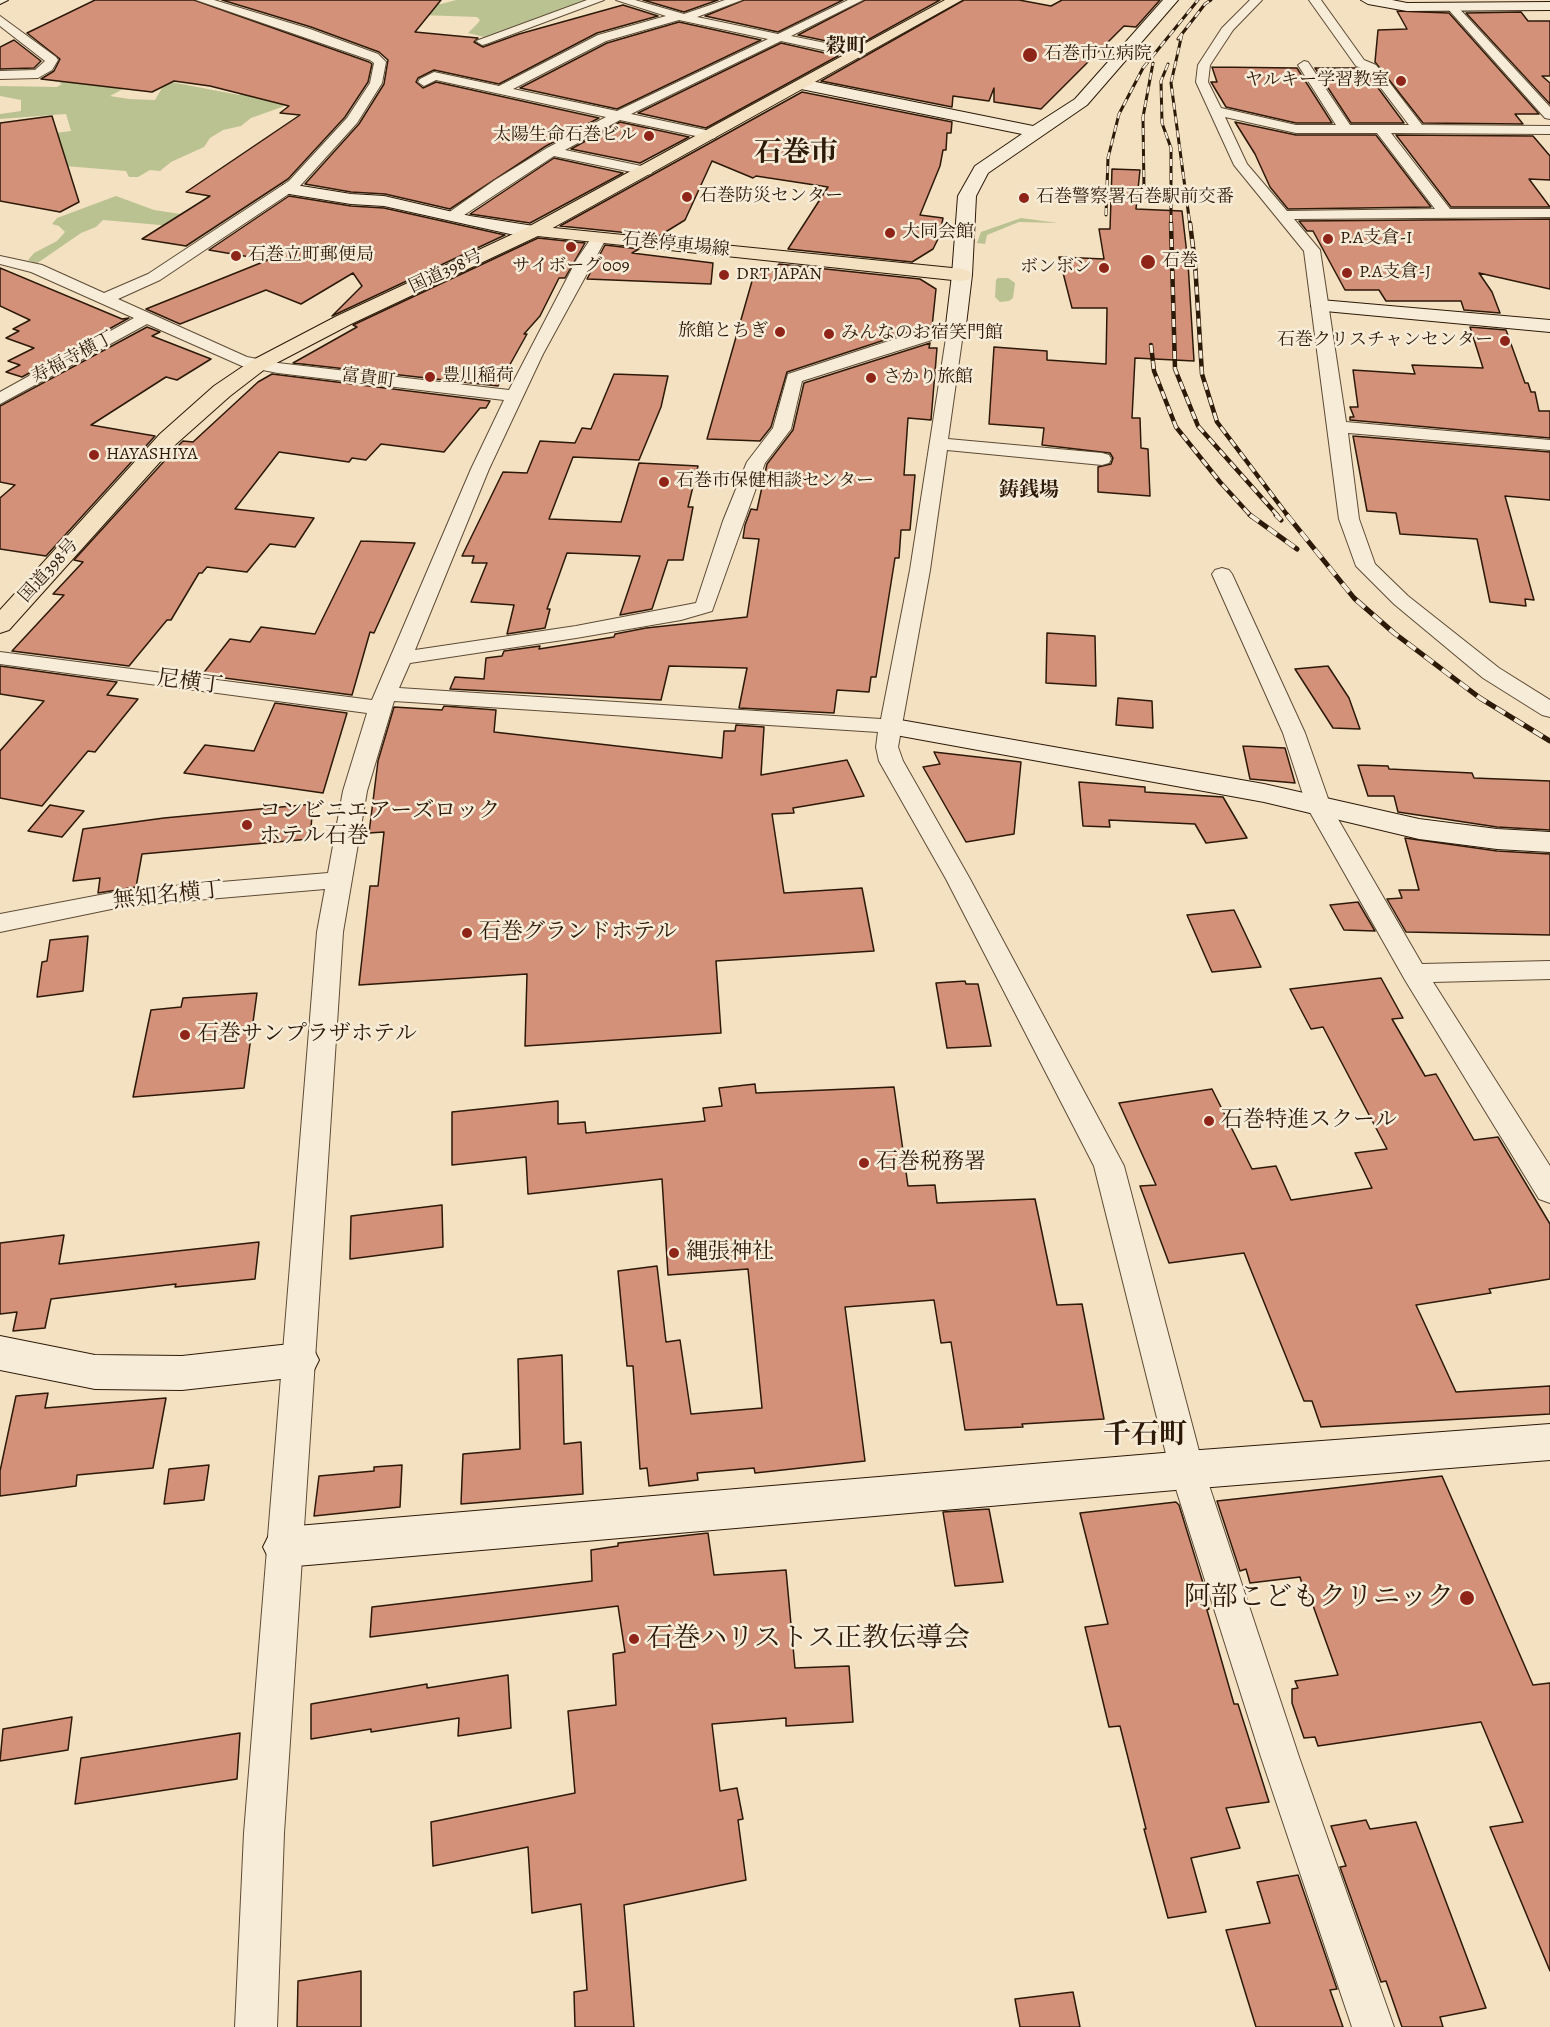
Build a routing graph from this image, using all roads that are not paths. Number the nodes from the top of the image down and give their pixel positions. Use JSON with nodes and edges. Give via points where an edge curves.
{"nodes":[{"id":1,"x":202,"y":0,"type":"edge"},
{"id":2,"x":598,"y":0,"type":"edge"},
{"id":3,"x":622,"y":0,"type":"edge"},
{"id":4,"x":736,"y":0,"type":"edge"},
{"id":5,"x":857,"y":0,"type":"edge"},
{"id":6,"x":955,"y":0,"type":"edge"},
{"id":7,"x":1171,"y":0,"type":"edge"},
{"id":8,"x":1256,"y":0,"type":"edge"},
{"id":9,"x":1315,"y":0,"type":"edge"},
{"id":10,"x":1368,"y":0,"type":"edge"},
{"id":11,"x":1452,"y":6,"type":"junction"},
{"id":12,"x":1550,"y":6,"type":"edge"},
{"id":13,"x":682,"y":17,"type":"junction"},
{"id":14,"x":0,"y":20,"type":"edge"},
{"id":15,"x":780,"y":38,"type":"junction"},
{"id":16,"x":482,"y":41,"type":"dead end"},
{"id":17,"x":860,"y":54,"type":"junction"},
{"id":18,"x":1304,"y":65,"type":"dead end"},
{"id":19,"x":38,"y":74,"type":"junction"},
{"id":20,"x":0,"y":75,"type":"edge"},
{"id":21,"x":424,"y":82,"type":"dead end"},
{"id":22,"x":0,"y":84,"type":"edge"},
{"id":23,"x":801,"y":84,"type":"junction"},
{"id":24,"x":501,"y":90,"type":"junction"},
{"id":25,"x":1217,"y":111,"type":"junction"},
{"id":26,"x":619,"y":115,"type":"junction"},
{"id":27,"x":1550,"y":115,"type":"edge"},
{"id":28,"x":1346,"y":130,"type":"junction"},
{"id":29,"x":1381,"y":130,"type":"junction"},
{"id":30,"x":1419,"y":130,"type":"junction"},
{"id":31,"x":1550,"y":130,"type":"edge"},
{"id":32,"x":1036,"y":132,"type":"junction"},
{"id":33,"x":710,"y":135,"type":"junction"},
{"id":34,"x":552,"y":151,"type":"junction"},
{"id":35,"x":646,"y":171,"type":"junction"},
{"id":36,"x":289,"y":189,"type":"junction"},
{"id":37,"x":1445,"y":213,"type":"junction"},
{"id":38,"x":1550,"y":213,"type":"edge"},
{"id":39,"x":1284,"y":214,"type":"junction"},
{"id":40,"x":453,"y":216,"type":"junction"},
{"id":41,"x":534,"y":231,"type":"junction"},
{"id":42,"x":600,"y":237,"type":"junction"},
{"id":43,"x":1,"y":260,"type":"edge"},
{"id":44,"x":962,"y":275,"type":"junction"},
{"id":45,"x":104,"y":299,"type":"junction"},
{"id":46,"x":1321,"y":306,"type":"junction"},
{"id":47,"x":147,"y":318,"type":"junction"},
{"id":48,"x":1550,"y":326,"type":"edge"},
{"id":49,"x":955,"y":333,"type":"junction"},
{"id":50,"x":258,"y":365,"type":"junction"},
{"id":51,"x":515,"y":396,"type":"junction"},
{"id":52,"x":2,"y":397,"type":"edge"},
{"id":53,"x":1338,"y":427,"type":"junction"},
{"id":54,"x":939,"y":444,"type":"junction"},
{"id":55,"x":1550,"y":445,"type":"edge"},
{"id":56,"x":1102,"y":459,"type":"dead end"},
{"id":57,"x":1222,"y":574,"type":"dead end"},
{"id":58,"x":0,"y":625,"type":"edge"},
{"id":59,"x":0,"y":658,"type":"edge"},
{"id":60,"x":402,"y":658,"type":"junction"},
{"id":61,"x":383,"y":701,"type":"junction"},
{"id":62,"x":1550,"y":710,"type":"edge"},
{"id":63,"x":889,"y":726,"type":"junction"},
{"id":64,"x":1319,"y":807,"type":"junction"},
{"id":65,"x":1550,"y":842,"type":"edge"},
{"id":66,"x":338,"y":880,"type":"junction"},
{"id":67,"x":0,"y":922,"type":"edge"},
{"id":68,"x":1550,"y":970,"type":"edge"},
{"id":69,"x":1414,"y":973,"type":"junction"},
{"id":70,"x":1550,"y":1191,"type":"edge"},
{"id":71,"x":0,"y":1353,"type":"edge"},
{"id":72,"x":299,"y":1360,"type":"junction"},
{"id":73,"x":1550,"y":1442,"type":"edge"},
{"id":74,"x":1187,"y":1470,"type":"junction"},
{"id":75,"x":285,"y":1548,"type":"junction"},
{"id":76,"x":256,"y":2027,"type":"edge"},
{"id":77,"x":1373,"y":2027,"type":"edge"}],
"edges":[{"from":1,"to":36,"type":"street","via":[[358,49],[380,62],[366,102]]},
{"from":2,"to":16,"type":"street"},
{"from":3,"to":13,"type":"street"},
{"from":4,"to":13,"type":"street"},
{"from":5,"to":15,"type":"street"},
{"from":6,"to":17,"type":"main road","name":"国道398号"},
{"from":7,"to":32,"type":"street","via":[[1081,102]]},
{"from":8,"to":25,"type":"street","via":[[1228,28],[1204,65],[1202,82]]},
{"from":9,"to":30,"type":"street","via":[[1360,63],[1372,68]]},
{"from":10,"to":11,"type":"street","via":[[1407,7]]},
{"from":11,"to":12,"type":"street"},
{"from":11,"to":27,"type":"street"},
{"from":13,"to":15,"type":"street"},
{"from":13,"to":24,"type":"street","via":[[603,38]]},
{"from":14,"to":19,"type":"street","via":[[16,39],[52,60]]},
{"from":15,"to":17,"type":"street"},
{"from":15,"to":26,"type":"street"},
{"from":17,"to":23,"type":"main road","name":"国道398号"},
{"from":18,"to":28,"type":"street"},
{"from":19,"to":20,"type":"street"},
{"from":19,"to":22,"type":"street"},
{"from":21,"to":24,"type":"street","via":[[434,76]]},
{"from":23,"to":32,"type":"street"},
{"from":23,"to":33,"type":"main road","name":"国道398号"},
{"from":24,"to":26,"type":"street"},
{"from":25,"to":28,"type":"street","via":[[1289,128]]},
{"from":25,"to":39,"type":"street","via":[[1241,165]]},
{"from":26,"to":33,"type":"street"},
{"from":26,"to":34,"type":"street"},
{"from":28,"to":29,"type":"street"},
{"from":29,"to":30,"type":"street"},
{"from":29,"to":37,"type":"street"},
{"from":30,"to":31,"type":"street"},
{"from":32,"to":44,"type":"street","via":[[981,170],[973,183],[968,196]]},
{"from":33,"to":35,"type":"main road","name":"国道398号"},
{"from":34,"to":35,"type":"street"},
{"from":34,"to":40,"type":"street"},
{"from":35,"to":41,"type":"main road","name":"国道398号"},
{"from":36,"to":40,"type":"street","via":[[384,201]]},
{"from":36,"to":45,"type":"street","via":[[154,277]]},
{"from":37,"to":38,"type":"street"},
{"from":37,"to":39,"type":"street"},
{"from":39,"to":46,"type":"street","via":[[1312,250]]},
{"from":40,"to":41,"type":"street"},
{"from":41,"to":42,"type":"main road","name":"石巻停車場線"},
{"from":41,"to":50,"type":"main road","name":"国道398号"},
{"from":42,"to":44,"type":"main road","name":"石巻停車場線"},
{"from":42,"to":51,"type":"street"},
{"from":43,"to":45,"type":"street","name":"富貴町","via":[[36,268]]},
{"from":44,"to":49,"type":"street"},
{"from":45,"to":47,"type":"street","name":"富貴町"},
{"from":46,"to":48,"type":"street"},
{"from":46,"to":53,"type":"street"},
{"from":47,"to":50,"type":"street","name":"富貴町"},
{"from":47,"to":52,"type":"street","name":"寿福寺横丁"},
{"from":49,"to":54,"type":"street"},
{"from":49,"to":60,"type":"street","via":[[916,338],[794,378],[782,429],[756,462],[705,607],[576,632]]},
{"from":50,"to":51,"type":"street","name":"富貴町"},
{"from":50,"to":58,"type":"main road","name":"国道398号","via":[[168,439]]},
{"from":51,"to":60,"type":"street","via":[[456,523]]},
{"from":53,"to":55,"type":"street"},
{"from":53,"to":62,"type":"street","via":[[1349,519],[1366,566],[1401,600],[1491,673]]},
{"from":54,"to":56,"type":"street"},
{"from":54,"to":63,"type":"street","via":[[920,570]]},
{"from":57,"to":64,"type":"street","via":[[1294,733]]},
{"from":59,"to":61,"type":"street","name":"尼横丁"},
{"from":60,"to":61,"type":"street"},
{"from":61,"to":63,"type":"street","name":"尼横丁"},
{"from":61,"to":66,"type":"street","via":[[355,791]]},
{"from":63,"to":64,"type":"street","via":[[1212,783]]},
{"from":63,"to":74,"type":"street","via":[[887,747],[891,761],[958,879],[1109,1166]]},
{"from":64,"to":65,"type":"street","via":[[1419,829]]},
{"from":64,"to":69,"type":"street"},
{"from":66,"to":67,"type":"street","name":"無知名横丁","via":[[126,898]]},
{"from":66,"to":72,"type":"street","via":[[330,932]]},
{"from":68,"to":69,"type":"street"},
{"from":69,"to":70,"type":"street"},
{"from":71,"to":72,"type":"street","via":[[95,1372],[182,1373]]},
{"from":72,"to":75,"type":"street"},
{"from":73,"to":74,"type":"street"},
{"from":74,"to":75,"type":"street"},
{"from":74,"to":77,"type":"street"},
{"from":75,"to":76,"type":"street","via":[[264,1833]]}]}
